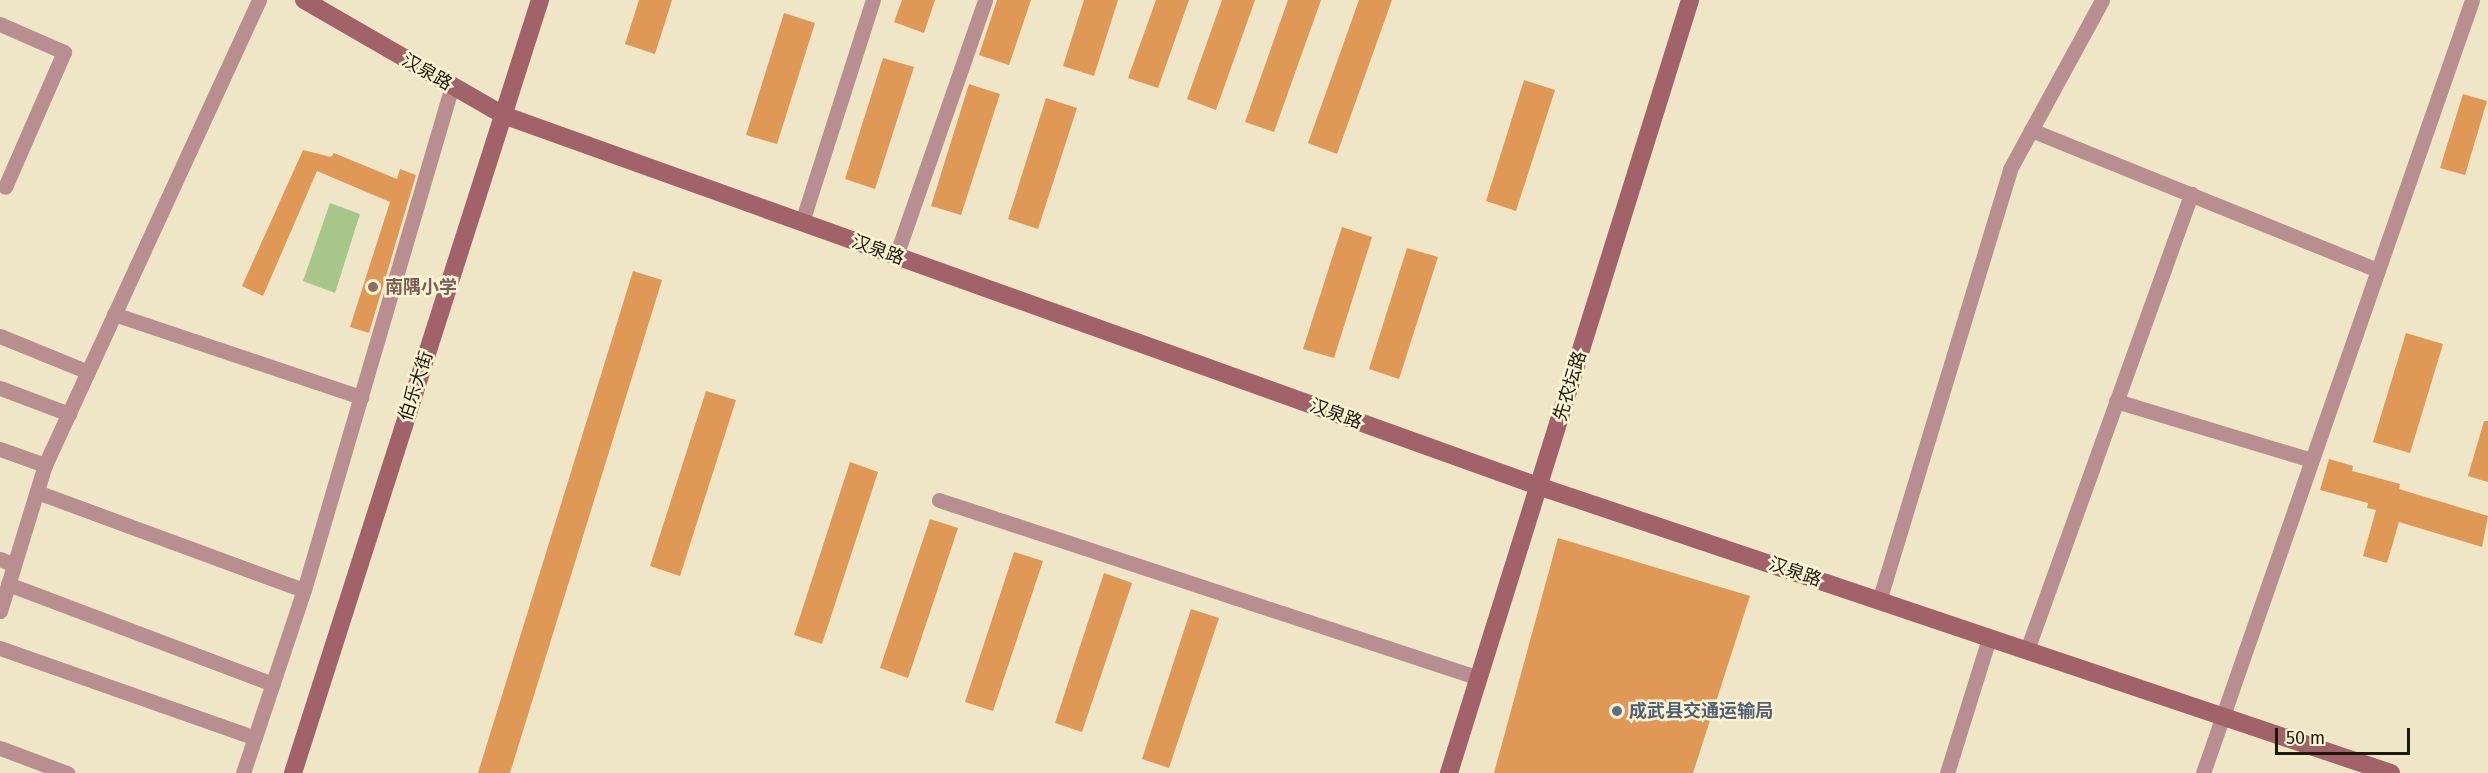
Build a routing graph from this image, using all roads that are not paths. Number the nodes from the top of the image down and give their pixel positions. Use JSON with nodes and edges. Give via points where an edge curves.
{"nodes":[{"id":1,"x":259,"y":0,"type":"edge"},
{"id":2,"x":540,"y":0,"type":"edge"},
{"id":3,"x":873,"y":0,"type":"edge"},
{"id":4,"x":985,"y":0,"type":"edge"},
{"id":5,"x":1690,"y":0,"type":"edge"},
{"id":6,"x":2102,"y":0,"type":"edge"},
{"id":7,"x":2472,"y":0,"type":"edge"},
{"id":8,"x":308,"y":1,"type":"edge"},
{"id":9,"x":0,"y":24,"type":"edge"},
{"id":10,"x":452,"y":86,"type":"junction"},
{"id":11,"x":503,"y":115,"type":"junction"},
{"id":12,"x":2031,"y":130,"type":"junction"},
{"id":13,"x":5,"y":187,"type":"dead end"},
{"id":14,"x":2191,"y":195,"type":"junction"},
{"id":15,"x":802,"y":222,"type":"junction"},
{"id":16,"x":896,"y":256,"type":"junction"},
{"id":17,"x":2378,"y":270,"type":"junction"},
{"id":18,"x":114,"y":314,"type":"junction"},
{"id":19,"x":0,"y":336,"type":"edge"},
{"id":20,"x":88,"y":372,"type":"junction"},
{"id":21,"x":0,"y":388,"type":"edge"},
{"id":22,"x":361,"y":397,"type":"junction"},
{"id":23,"x":2116,"y":401,"type":"junction"},
{"id":24,"x":69,"y":414,"type":"junction"},
{"id":25,"x":0,"y":449,"type":"edge"},
{"id":26,"x":2312,"y":460,"type":"junction"},
{"id":27,"x":45,"y":465,"type":"junction"},
{"id":28,"x":1539,"y":486,"type":"junction"},
{"id":29,"x":37,"y":492,"type":"junction"},
{"id":30,"x":939,"y":500,"type":"dead end"},
{"id":31,"x":7,"y":562,"type":"edge"},
{"id":32,"x":8,"y":584,"type":"junction"},
{"id":33,"x":304,"y":590,"type":"junction"},
{"id":34,"x":1879,"y":600,"type":"junction"},
{"id":35,"x":0,"y":611,"type":"edge"},
{"id":36,"x":1989,"y":638,"type":"junction"},
{"id":37,"x":0,"y":648,"type":"edge"},
{"id":38,"x":2027,"y":651,"type":"junction"},
{"id":39,"x":1479,"y":678,"type":"junction"},
{"id":40,"x":273,"y":684,"type":"junction"},
{"id":41,"x":2222,"y":716,"type":"junction"},
{"id":42,"x":255,"y":738,"type":"junction"},
{"id":43,"x":0,"y":748,"type":"edge"},
{"id":44,"x":67,"y":773,"type":"edge"},
{"id":45,"x":243,"y":773,"type":"edge"},
{"id":46,"x":293,"y":773,"type":"edge"},
{"id":47,"x":1449,"y":773,"type":"edge"},
{"id":48,"x":1947,"y":773,"type":"edge"},
{"id":49,"x":2203,"y":773,"type":"edge"},
{"id":50,"x":2391,"y":773,"type":"edge"}],
"edges":[{"from":1,"to":18,"type":"street"},
{"from":2,"to":11,"type":"street","name":"伯乐大街"},
{"from":3,"to":15,"type":"street"},
{"from":4,"to":16,"type":"street"},
{"from":5,"to":28,"type":"street","name":"先农坛路"},
{"from":6,"to":12,"type":"street"},
{"from":7,"to":17,"type":"street"},
{"from":8,"to":10,"type":"street","name":"汉泉路"},
{"from":9,"to":13,"type":"street","via":[[64,52]]},
{"from":10,"to":11,"type":"street","name":"汉泉路"},
{"from":10,"to":22,"type":"street"},
{"from":11,"to":15,"type":"street","name":"汉泉路"},
{"from":11,"to":46,"type":"street","name":"伯乐大街"},
{"from":12,"to":14,"type":"street"},
{"from":12,"to":34,"type":"street","via":[[2010,169]]},
{"from":14,"to":17,"type":"street"},
{"from":14,"to":23,"type":"street"},
{"from":15,"to":16,"type":"street","name":"汉泉路"},
{"from":16,"to":28,"type":"street","name":"汉泉路"},
{"from":17,"to":26,"type":"street"},
{"from":18,"to":20,"type":"street"},
{"from":18,"to":22,"type":"street"},
{"from":19,"to":20,"type":"street"},
{"from":20,"to":24,"type":"street"},
{"from":21,"to":24,"type":"street"},
{"from":22,"to":33,"type":"street"},
{"from":23,"to":26,"type":"street"},
{"from":23,"to":38,"type":"street"},
{"from":24,"to":27,"type":"street"},
{"from":25,"to":27,"type":"street"},
{"from":26,"to":41,"type":"street"},
{"from":27,"to":29,"type":"street"},
{"from":28,"to":34,"type":"street","name":"汉泉路"},
{"from":28,"to":39,"type":"street","name":"先农坛路"},
{"from":29,"to":31,"type":"street"},
{"from":29,"to":33,"type":"street"},
{"from":30,"to":39,"type":"street"},
{"from":31,"to":32,"type":"street"},
{"from":32,"to":35,"type":"street"},
{"from":32,"to":40,"type":"street"},
{"from":33,"to":40,"type":"street"},
{"from":34,"to":36,"type":"street","name":"汉泉路"},
{"from":36,"to":38,"type":"street","name":"汉泉路"},
{"from":36,"to":48,"type":"street"},
{"from":37,"to":42,"type":"street"},
{"from":38,"to":41,"type":"street","name":"汉泉路"},
{"from":39,"to":47,"type":"street","name":"先农坛路"},
{"from":40,"to":42,"type":"street"},
{"from":41,"to":49,"type":"street"},
{"from":41,"to":50,"type":"street","name":"汉泉路"},
{"from":42,"to":45,"type":"street"},
{"from":43,"to":44,"type":"street"}]}
